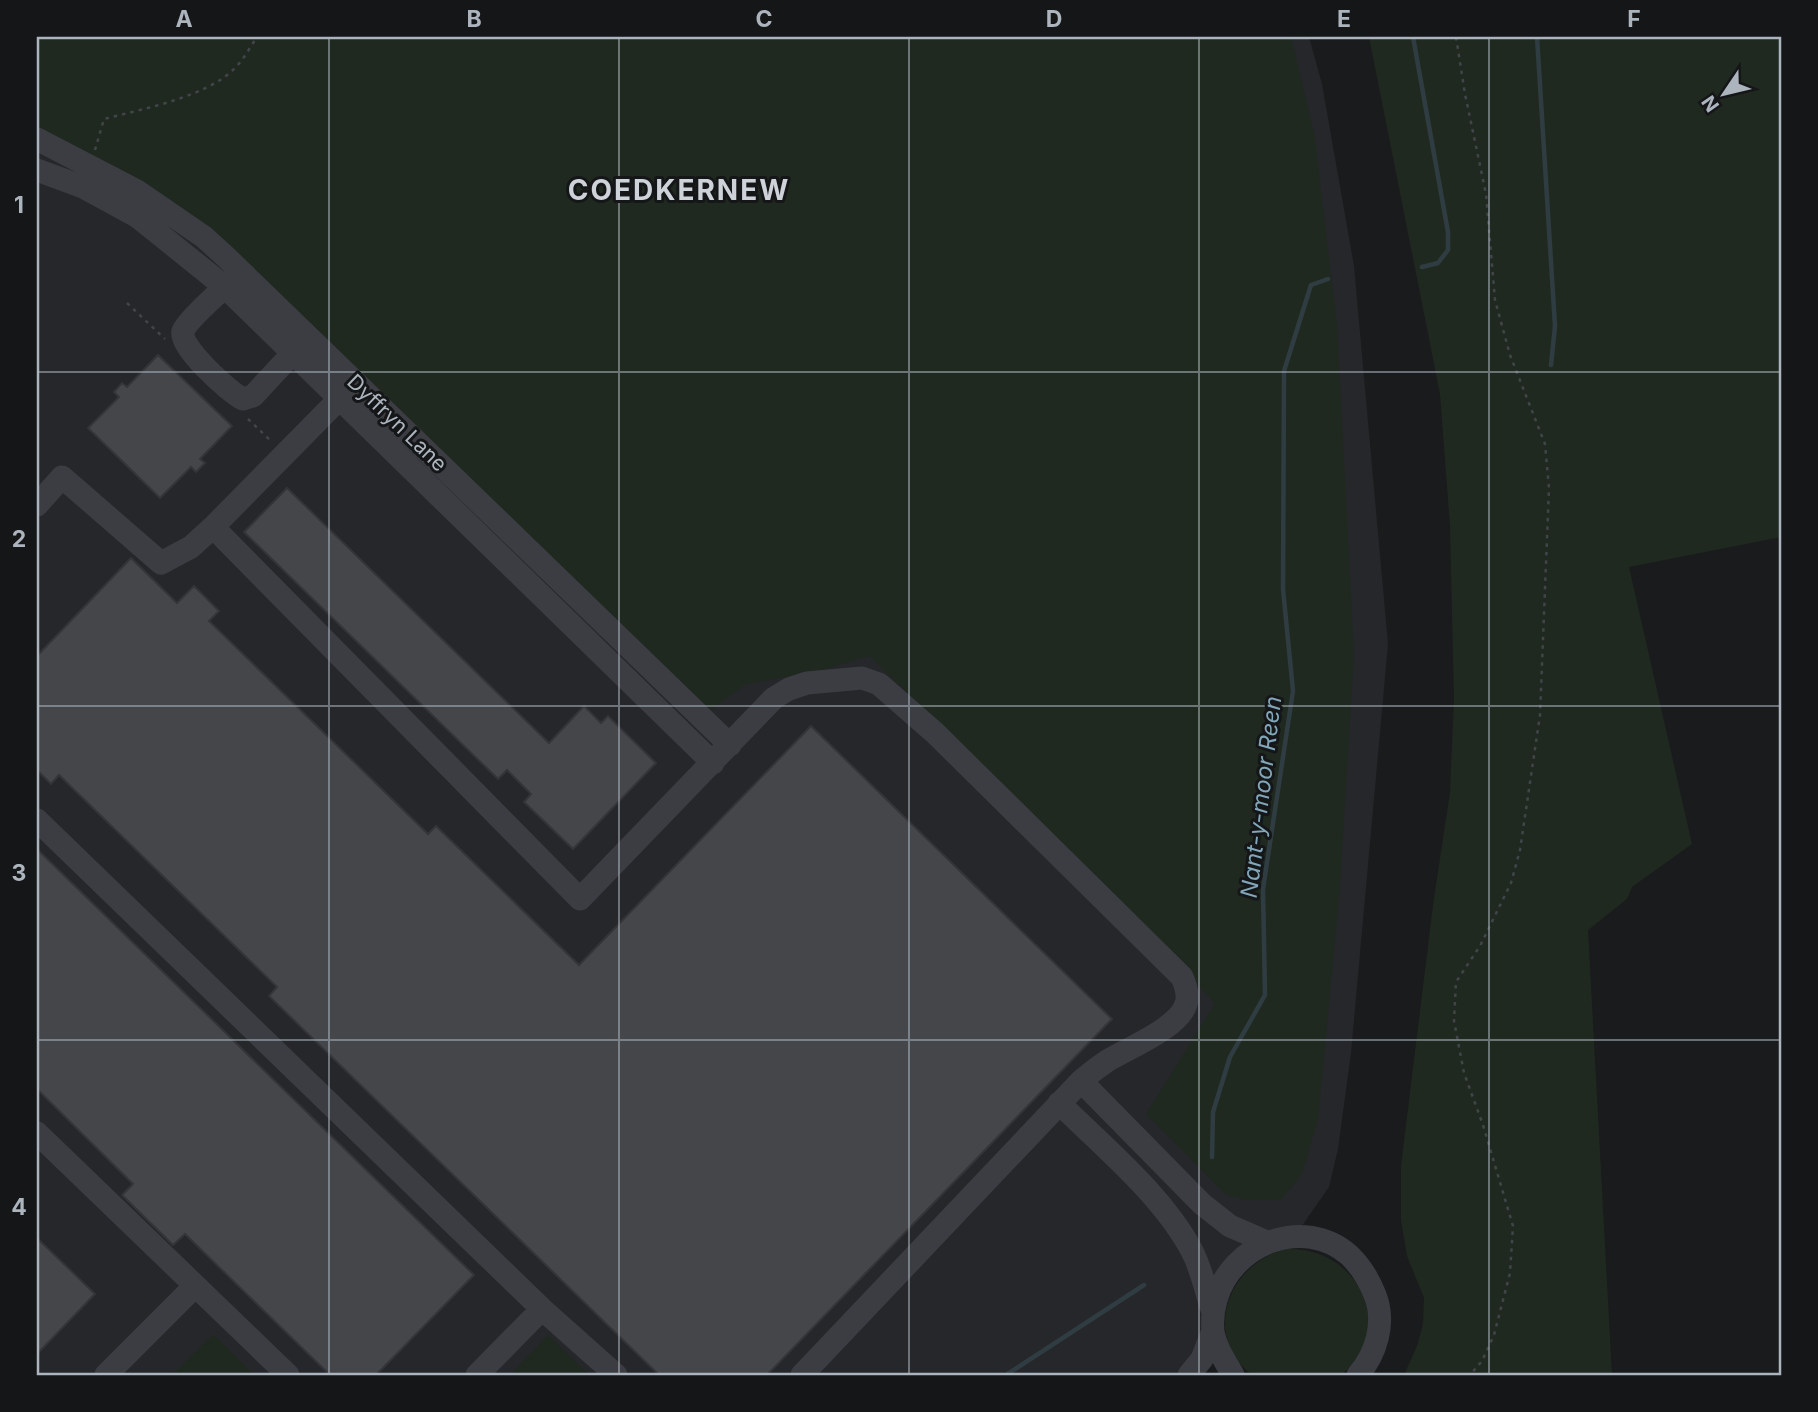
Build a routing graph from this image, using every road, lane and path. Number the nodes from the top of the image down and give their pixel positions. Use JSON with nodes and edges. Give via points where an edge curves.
{"nodes":[{"id":1,"x":257,"y":37,"type":"edge"},
{"id":2,"x":1456,"y":37,"type":"edge"},
{"id":3,"x":37,"y":139,"type":"edge"},
{"id":4,"x":37,"y":170,"type":"edge"},
{"id":5,"x":87,"y":176,"type":"junction"},
{"id":6,"x":225,"y":287,"type":"junction"},
{"id":7,"x":293,"y":353,"type":"junction"},
{"id":8,"x":348,"y":391,"type":"junction"},
{"id":9,"x":37,"y":505,"type":"edge"},
{"id":10,"x":213,"y":527,"type":"junction"},
{"id":11,"x":730,"y":745,"type":"junction"},
{"id":12,"x":713,"y":763,"type":"junction"},
{"id":13,"x":37,"y":820,"type":"edge"},
{"id":14,"x":1081,"y":1081,"type":"junction"},
{"id":15,"x":1059,"y":1103,"type":"junction"},
{"id":16,"x":37,"y":1133,"type":"edge"},
{"id":17,"x":1266,"y":1242,"type":"junction"},
{"id":18,"x":195,"y":1286,"type":"junction"},
{"id":19,"x":542,"y":1309,"type":"junction"},
{"id":20,"x":1213,"y":1322,"type":"junction"},
{"id":21,"x":106,"y":1375,"type":"edge"},
{"id":22,"x":288,"y":1375,"type":"edge"},
{"id":23,"x":477,"y":1375,"type":"edge"},
{"id":24,"x":616,"y":1375,"type":"edge"},
{"id":25,"x":802,"y":1375,"type":"edge"},
{"id":26,"x":1189,"y":1375,"type":"edge"},
{"id":27,"x":1233,"y":1375,"type":"edge"},
{"id":28,"x":1358,"y":1375,"type":"edge"},
{"id":29,"x":1470,"y":1375,"type":"edge"}],
"edges":[{"from":1,"to":5,"type":"path","via":[[235,68],[213,83],[170,102],[104,119]]},
{"from":2,"to":29,"type":"path","via":[[1486,194],[1495,300],[1510,355],[1545,444],[1549,488],[1540,715],[1520,850],[1511,883],[1456,982],[1454,1021],[1464,1073],[1513,1226],[1510,1273],[1494,1335],[1482,1362]]},
{"from":3,"to":5,"type":"street","name":"Dyffryn Lane"},
{"from":4,"to":5,"type":"street","name":"Dyffryn Lane"},
{"from":5,"to":6,"type":"street","name":"Dyffryn Lane"},
{"from":5,"to":8,"type":"street","name":"Dyffryn Lane","via":[[137,191],[204,237]]},
{"from":6,"to":7,"type":"street","name":"Dyffryn Lane"},
{"from":6,"to":7,"type":"street","via":[[183,330],[189,350],[246,399]]},
{"from":7,"to":8,"type":"street","name":"Dyffryn Lane"},
{"from":8,"to":10,"type":"street"},
{"from":8,"to":11,"type":"street","name":"Dyffryn Lane"},
{"from":8,"to":12,"type":"street","name":"Dyffryn Lane"},
{"from":9,"to":10,"type":"street","via":[[62,477],[161,563],[191,547]]},
{"from":10,"to":12,"type":"street","via":[[580,899]]},
{"from":11,"to":12,"type":"street"},
{"from":11,"to":14,"type":"street","via":[[774,698],[789,689],[862,678],[879,684],[936,733],[1182,977],[1187,995],[1178,1017]]},
{"from":13,"to":19,"type":"street"},
{"from":14,"to":15,"type":"street"},
{"from":14,"to":17,"type":"street","via":[[1202,1204],[1230,1226]]},
{"from":15,"to":20,"type":"street","via":[[1132,1173],[1176,1227],[1193,1253]]},
{"from":15,"to":25,"type":"street"},
{"from":16,"to":18,"type":"street"},
{"from":17,"to":20,"type":"street","via":[[1236,1262],[1220,1285]]},
{"from":17,"to":28,"type":"street","via":[[1296,1236],[1323,1241],[1348,1254],[1368,1277],[1379,1304],[1379,1334],[1369,1362]]},
{"from":18,"to":21,"type":"street"},
{"from":18,"to":22,"type":"street"},
{"from":19,"to":23,"type":"street"},
{"from":19,"to":24,"type":"street"},
{"from":20,"to":26,"type":"street","via":[[1202,1359]]},
{"from":20,"to":27,"type":"street","via":[[1220,1355]]}]}
